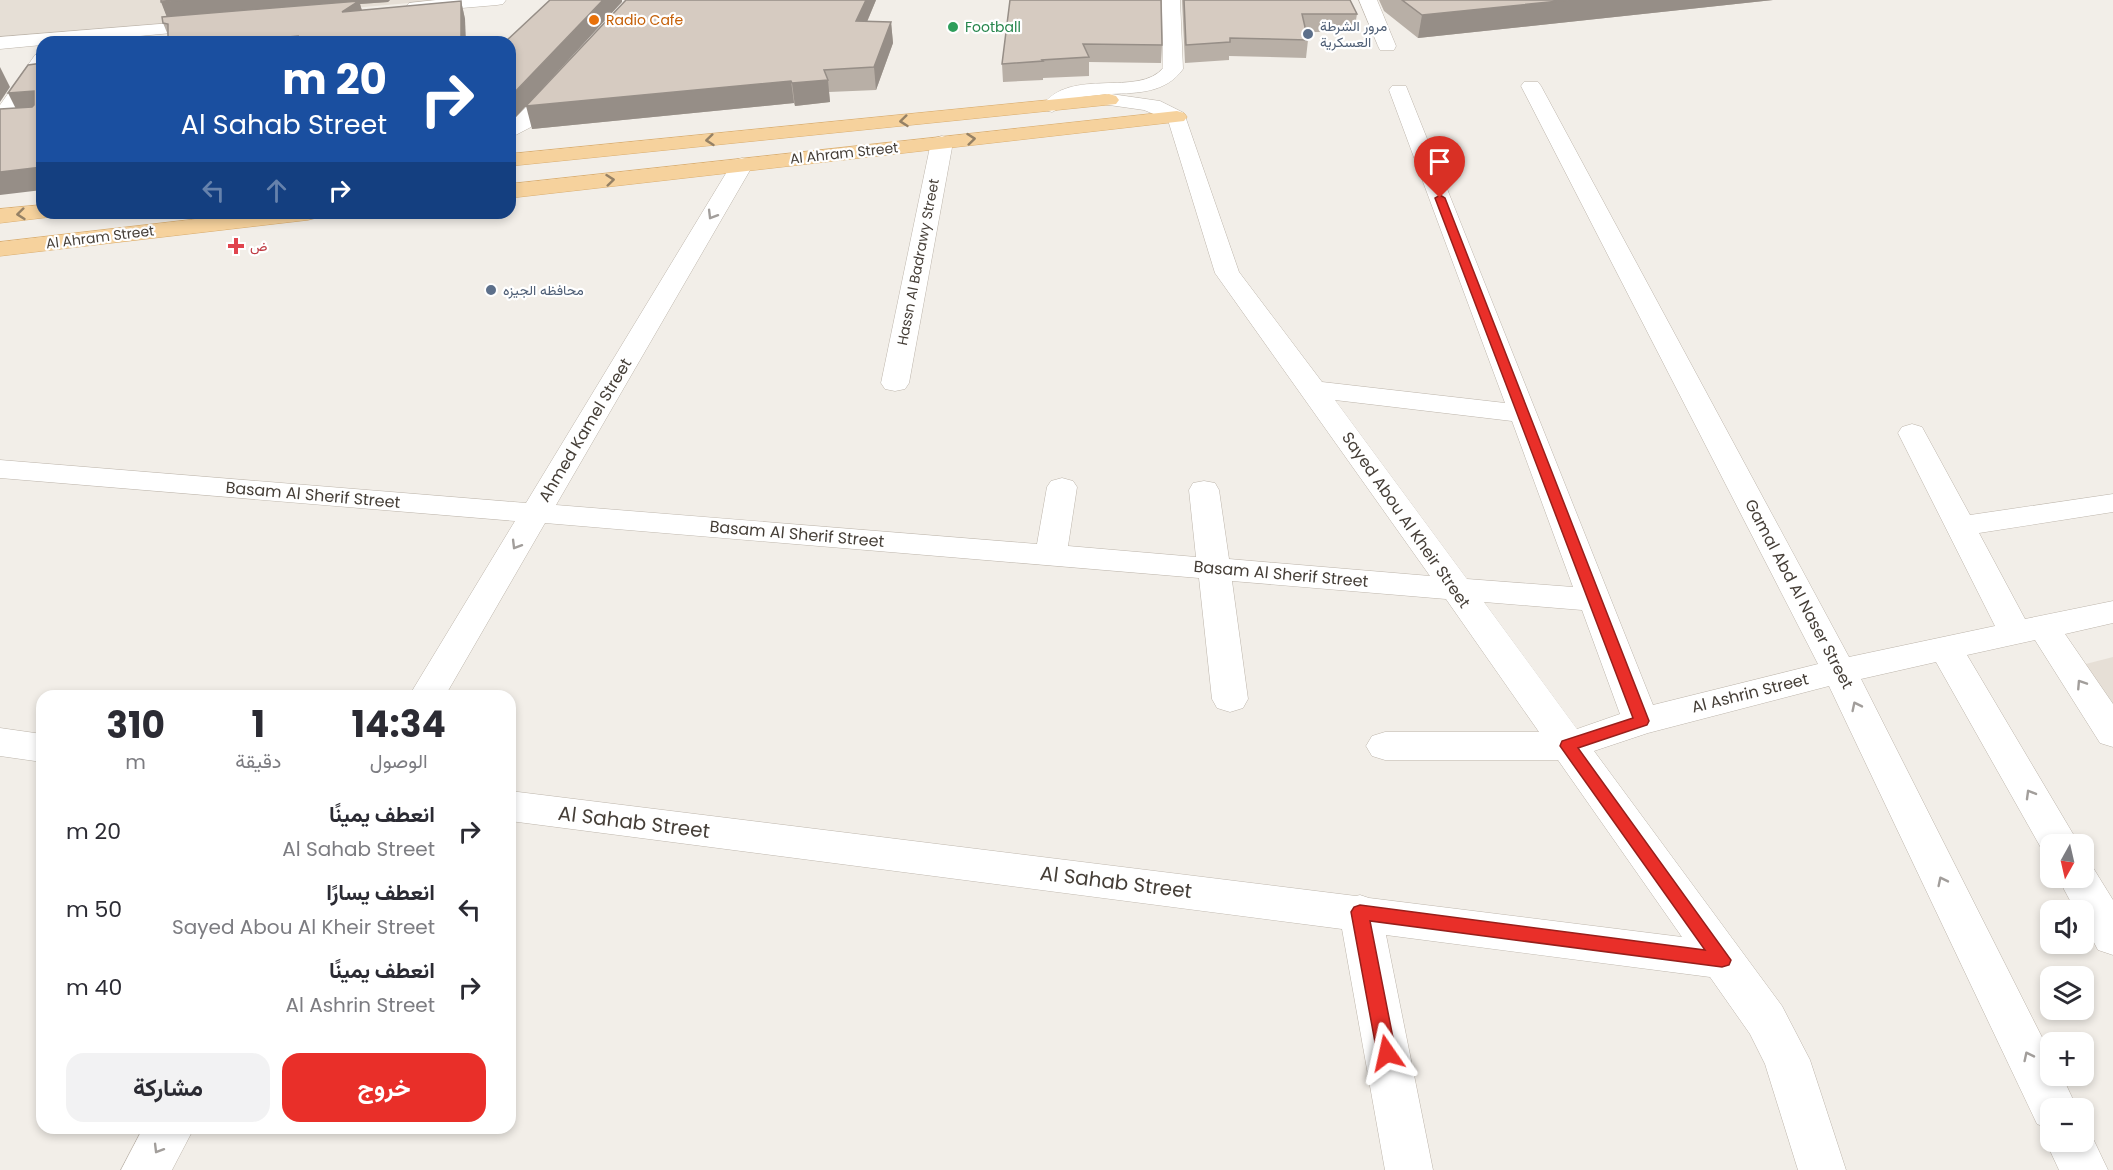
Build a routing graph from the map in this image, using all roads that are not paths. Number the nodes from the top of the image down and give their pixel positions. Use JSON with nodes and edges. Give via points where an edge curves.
{"nodes":[{"id":1,"x":497,"y":0,"type":"edge"},
{"id":2,"x":1171,"y":0,"type":"edge"},
{"id":3,"x":1368,"y":0,"type":"edge"},
{"id":4,"x":405,"y":4,"type":"edge"},
{"id":5,"x":228,"y":23,"type":"edge"},
{"id":6,"x":178,"y":35,"type":"edge"},
{"id":7,"x":153,"y":36,"type":"edge"},
{"id":8,"x":36,"y":41,"type":"edge"},
{"id":9,"x":0,"y":43,"type":"edge"},
{"id":10,"x":1387,"y":46,"type":"dead end"},
{"id":11,"x":36,"y":68,"type":"edge"},
{"id":12,"x":571,"y":72,"type":"edge"},
{"id":13,"x":1531,"y":86,"type":"dead end"},
{"id":14,"x":1399,"y":90,"type":"dead end"},
{"id":15,"x":1109,"y":100,"type":"joint"},
{"id":16,"x":1052,"y":106,"type":"junction"},
{"id":17,"x":1178,"y":117,"type":"junction"},
{"id":18,"x":0,"y":121,"type":"edge"},
{"id":19,"x":21,"y":121,"type":"edge"},
{"id":20,"x":517,"y":128,"type":"edge"},
{"id":21,"x":942,"y":142,"type":"junction"},
{"id":22,"x":564,"y":155,"type":"junction"},
{"id":23,"x":533,"y":158,"type":"junction"},
{"id":24,"x":516,"y":159,"type":"edge"},
{"id":25,"x":742,"y":165,"type":"junction"},
{"id":26,"x":567,"y":184,"type":"junction"},
{"id":27,"x":516,"y":190,"type":"edge"},
{"id":28,"x":36,"y":213,"type":"edge"},
{"id":29,"x":0,"y":216,"type":"edge"},
{"id":30,"x":185,"y":219,"type":"edge"},
{"id":31,"x":0,"y":249,"type":"edge"},
{"id":32,"x":895,"y":383,"type":"dead end"},
{"id":33,"x":1313,"y":389,"type":"junction"},
{"id":34,"x":1522,"y":414,"type":"junction"},
{"id":35,"x":1912,"y":433,"type":"dead end"},
{"id":36,"x":5,"y":475,"type":"edge"},
{"id":37,"x":1062,"y":487,"type":"dead end"},
{"id":38,"x":1204,"y":490,"type":"dead end"},
{"id":39,"x":2113,"y":503,"type":"edge"},
{"id":40,"x":536,"y":513,"type":"junction"},
{"id":41,"x":1960,"y":525,"type":"junction"},
{"id":42,"x":1051,"y":555,"type":"junction"},
{"id":43,"x":1214,"y":568,"type":"junction"},
{"id":44,"x":1455,"y":589,"type":"junction"},
{"id":45,"x":1594,"y":600,"type":"junction"},
{"id":46,"x":2113,"y":612,"type":"edge"},
{"id":47,"x":2030,"y":631,"type":"junction"},
{"id":48,"x":1946,"y":649,"type":"junction"},
{"id":49,"x":1839,"y":671,"type":"junction"},
{"id":50,"x":431,"y":690,"type":"edge"},
{"id":51,"x":1230,"y":699,"type":"dead end"},
{"id":52,"x":1641,"y":721,"type":"junction"},
{"id":53,"x":2113,"y":733,"type":"edge"},
{"id":54,"x":0,"y":742,"type":"edge"},
{"id":55,"x":1385,"y":746,"type":"dead end"},
{"id":56,"x":1568,"y":746,"type":"junction"},
{"id":57,"x":36,"y":747,"type":"edge"},
{"id":58,"x":516,"y":807,"type":"edge"},
{"id":59,"x":2053,"y":834,"type":"edge"},
{"id":60,"x":2084,"y":888,"type":"edge"},
{"id":61,"x":1360,"y":912,"type":"junction"},
{"id":62,"x":2113,"y":937,"type":"edge"},
{"id":63,"x":1722,"y":960,"type":"junction"},
{"id":64,"x":2049,"y":1098,"type":"edge"},
{"id":65,"x":167,"y":1134,"type":"edge"},
{"id":66,"x":2075,"y":1152,"type":"edge"},
{"id":67,"x":146,"y":1170,"type":"edge"},
{"id":68,"x":1409,"y":1170,"type":"edge"},
{"id":69,"x":1822,"y":1170,"type":"edge"},
{"id":70,"x":2084,"y":1170,"type":"edge"}],
"edges":[{"from":1,"to":4,"type":"street"},
{"from":2,"to":16,"type":"street","via":[[1173,69],[1169,76],[1150,84],[1073,93]]},
{"from":3,"to":10,"type":"street"},
{"from":5,"to":6,"type":"street"},
{"from":6,"to":7,"type":"street"},
{"from":8,"to":9,"type":"street"},
{"from":11,"to":18,"type":"street"},
{"from":12,"to":20,"type":"street"},
{"from":13,"to":49,"type":"street","name":"Gamal Abd Al Naser Street"},
{"from":14,"to":34,"type":"street"},
{"from":15,"to":16,"type":"main road","name":"Al Ahram Street"},
{"from":15,"to":17,"type":"street","via":[[1145,104]]},
{"from":16,"to":22,"type":"main road","name":"Al Ahram Street","one_way":true},
{"from":21,"to":17,"type":"main road","name":"Al Ahram Street","one_way":true},
{"from":17,"to":33,"type":"street","name":"Sayed Abou Al Kheir Street","via":[[1227,273]]},
{"from":18,"to":19,"type":"street"},
{"from":20,"to":23,"type":"street","via":[[522,130],[523,145]]},
{"from":21,"to":25,"type":"main road","name":"Al Ahram Street"},
{"from":21,"to":32,"type":"street","name":"Hassn Al Badrawy Street"},
{"from":22,"to":23,"type":"main road","name":"Al Ahram Street"},
{"from":22,"to":26,"type":"main road"},
{"from":23,"to":24,"type":"main road","name":"Al Ahram Street"},
{"from":26,"to":25,"type":"main road","name":"Al Ahram Street","one_way":true},
{"from":25,"to":40,"type":"street","name":"Ahmed Kamel Street","one_way":true},
{"from":26,"to":27,"type":"main road","name":"Al Ahram Street"},
{"from":28,"to":29,"type":"main road","name":"Al Ahram Street","one_way":true},
{"from":30,"to":31,"type":"main road","name":"Al Ahram Street"},
{"from":33,"to":34,"type":"street"},
{"from":33,"to":44,"type":"street","name":"Sayed Abou Al Kheir Street"},
{"from":34,"to":45,"type":"street"},
{"from":35,"to":41,"type":"street"},
{"from":36,"to":40,"type":"street","name":"Basam Al Sherif Street"},
{"from":37,"to":42,"type":"street"},
{"from":38,"to":43,"type":"street"},
{"from":39,"to":41,"type":"street"},
{"from":40,"to":42,"type":"street","name":"Basam Al Sherif Street"},
{"from":40,"to":50,"type":"street","name":"Ahmed Kamel Street","one_way":true},
{"from":41,"to":47,"type":"street"},
{"from":42,"to":43,"type":"street","name":"Basam Al Sherif Street"},
{"from":43,"to":44,"type":"street","name":"Basam Al Sherif Street"},
{"from":43,"to":51,"type":"street"},
{"from":44,"to":45,"type":"street","name":"Basam Al Sherif Street"},
{"from":44,"to":56,"type":"street","name":"Sayed Abou Al Kheir Street"},
{"from":45,"to":52,"type":"street"},
{"from":46,"to":47,"type":"street","name":"Al Ashrin Street"},
{"from":47,"to":48,"type":"street","name":"Al Ashrin Street"},
{"from":53,"to":47,"type":"street","one_way":true},
{"from":48,"to":49,"type":"street","name":"Al Ashrin Street"},
{"from":59,"to":48,"type":"street","one_way":true},
{"from":49,"to":52,"type":"street","name":"Al Ashrin Street"},
{"from":64,"to":49,"type":"street","name":"Gamal Abd Al Naser Street","one_way":true},
{"from":52,"to":56,"type":"street","name":"Al Ashrin Street"},
{"from":54,"to":57,"type":"street"},
{"from":55,"to":56,"type":"street","name":"Al Ashrin Street"},
{"from":56,"to":63,"type":"street","name":"Sayed Abou Al Kheir Street"},
{"from":58,"to":61,"type":"street","name":"Al Sahab Street"},
{"from":60,"to":62,"type":"street"},
{"from":61,"to":63,"type":"street","name":"Al Sahab Street"},
{"from":61,"to":68,"type":"street"},
{"from":63,"to":69,"type":"street","name":"Sayed Abou Al Kheir Street","via":[[1766,1020],[1787,1060]]},
{"from":65,"to":67,"type":"street","one_way":true},
{"from":66,"to":70,"type":"street"}]}
